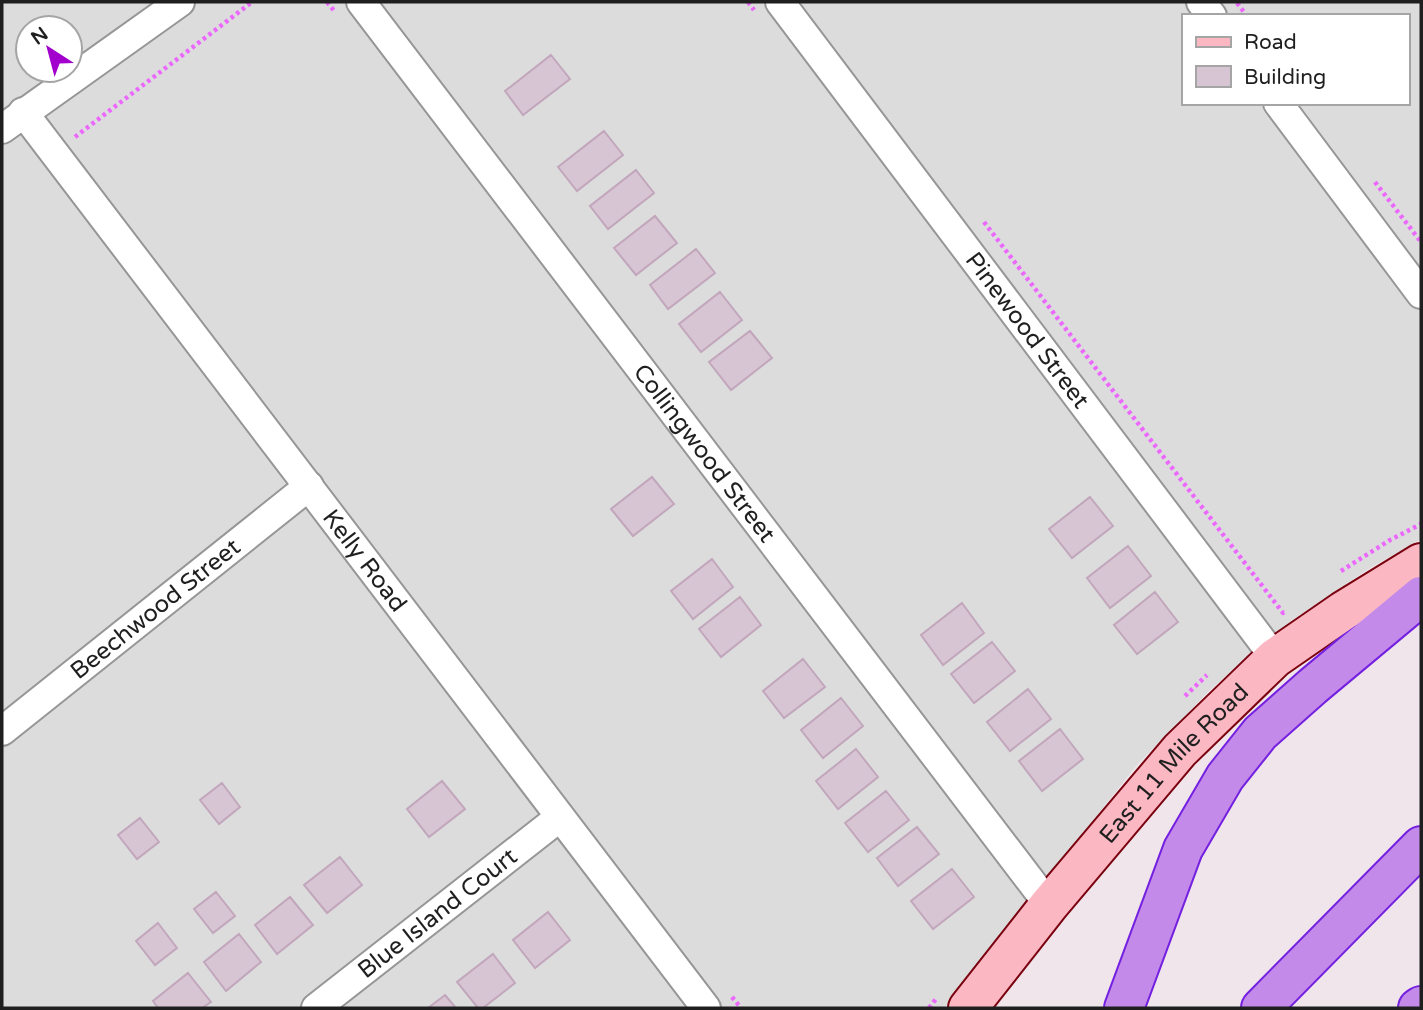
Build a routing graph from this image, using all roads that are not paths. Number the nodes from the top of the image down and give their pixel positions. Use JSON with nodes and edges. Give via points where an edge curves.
{"nodes":[{"id":1,"x":361,"y":2,"type":"edge"},
{"id":2,"x":780,"y":2,"type":"edge"},
{"id":3,"x":162,"y":7,"type":"edge"},
{"id":4,"x":1279,"y":105,"type":"edge"},
{"id":5,"x":12,"y":121,"type":"edge"},
{"id":6,"x":1421,"y":294,"type":"edge"},
{"id":7,"x":309,"y":486,"type":"junction"},
{"id":8,"x":1421,"y":563,"type":"edge"},
{"id":9,"x":1421,"y":596,"type":"edge"},
{"id":10,"x":1275,"y":657,"type":"junction"},
{"id":11,"x":2,"y":731,"type":"edge"},
{"id":12,"x":560,"y":817,"type":"junction"},
{"id":13,"x":1421,"y":846,"type":"edge"},
{"id":14,"x":1049,"y":905,"type":"junction"},
{"id":15,"x":316,"y":1008,"type":"edge"},
{"id":16,"x":706,"y":1008,"type":"edge"},
{"id":17,"x":968,"y":1008,"type":"edge"},
{"id":18,"x":1124,"y":1008,"type":"edge"},
{"id":19,"x":1261,"y":1008,"type":"edge"}],
"edges":[{"from":1,"to":14,"type":"street","name":"Collingwood Street"},
{"from":2,"to":10,"type":"street","name":"Pinewood Street"},
{"from":3,"to":5,"type":"street"},
{"from":4,"to":6,"type":"street"},
{"from":5,"to":7,"type":"street","name":"Kelly Road"},
{"from":7,"to":11,"type":"street","name":"Beechwood Street"},
{"from":7,"to":12,"type":"street","name":"Kelly Road"},
{"from":8,"to":10,"type":"main road","name":"East 11 Mile Road"},
{"from":9,"to":18,"type":"highway","via":[[1259,733],[1225,777],[1183,849]]},
{"from":10,"to":14,"type":"main road","name":"East 11 Mile Road","via":[[1180,750]]},
{"from":12,"to":15,"type":"street","name":"Blue Island Court"},
{"from":12,"to":16,"type":"street","name":"Kelly Road"},
{"from":13,"to":19,"type":"highway"},
{"from":14,"to":17,"type":"main road","name":"East 11 Mile Road"}]}
